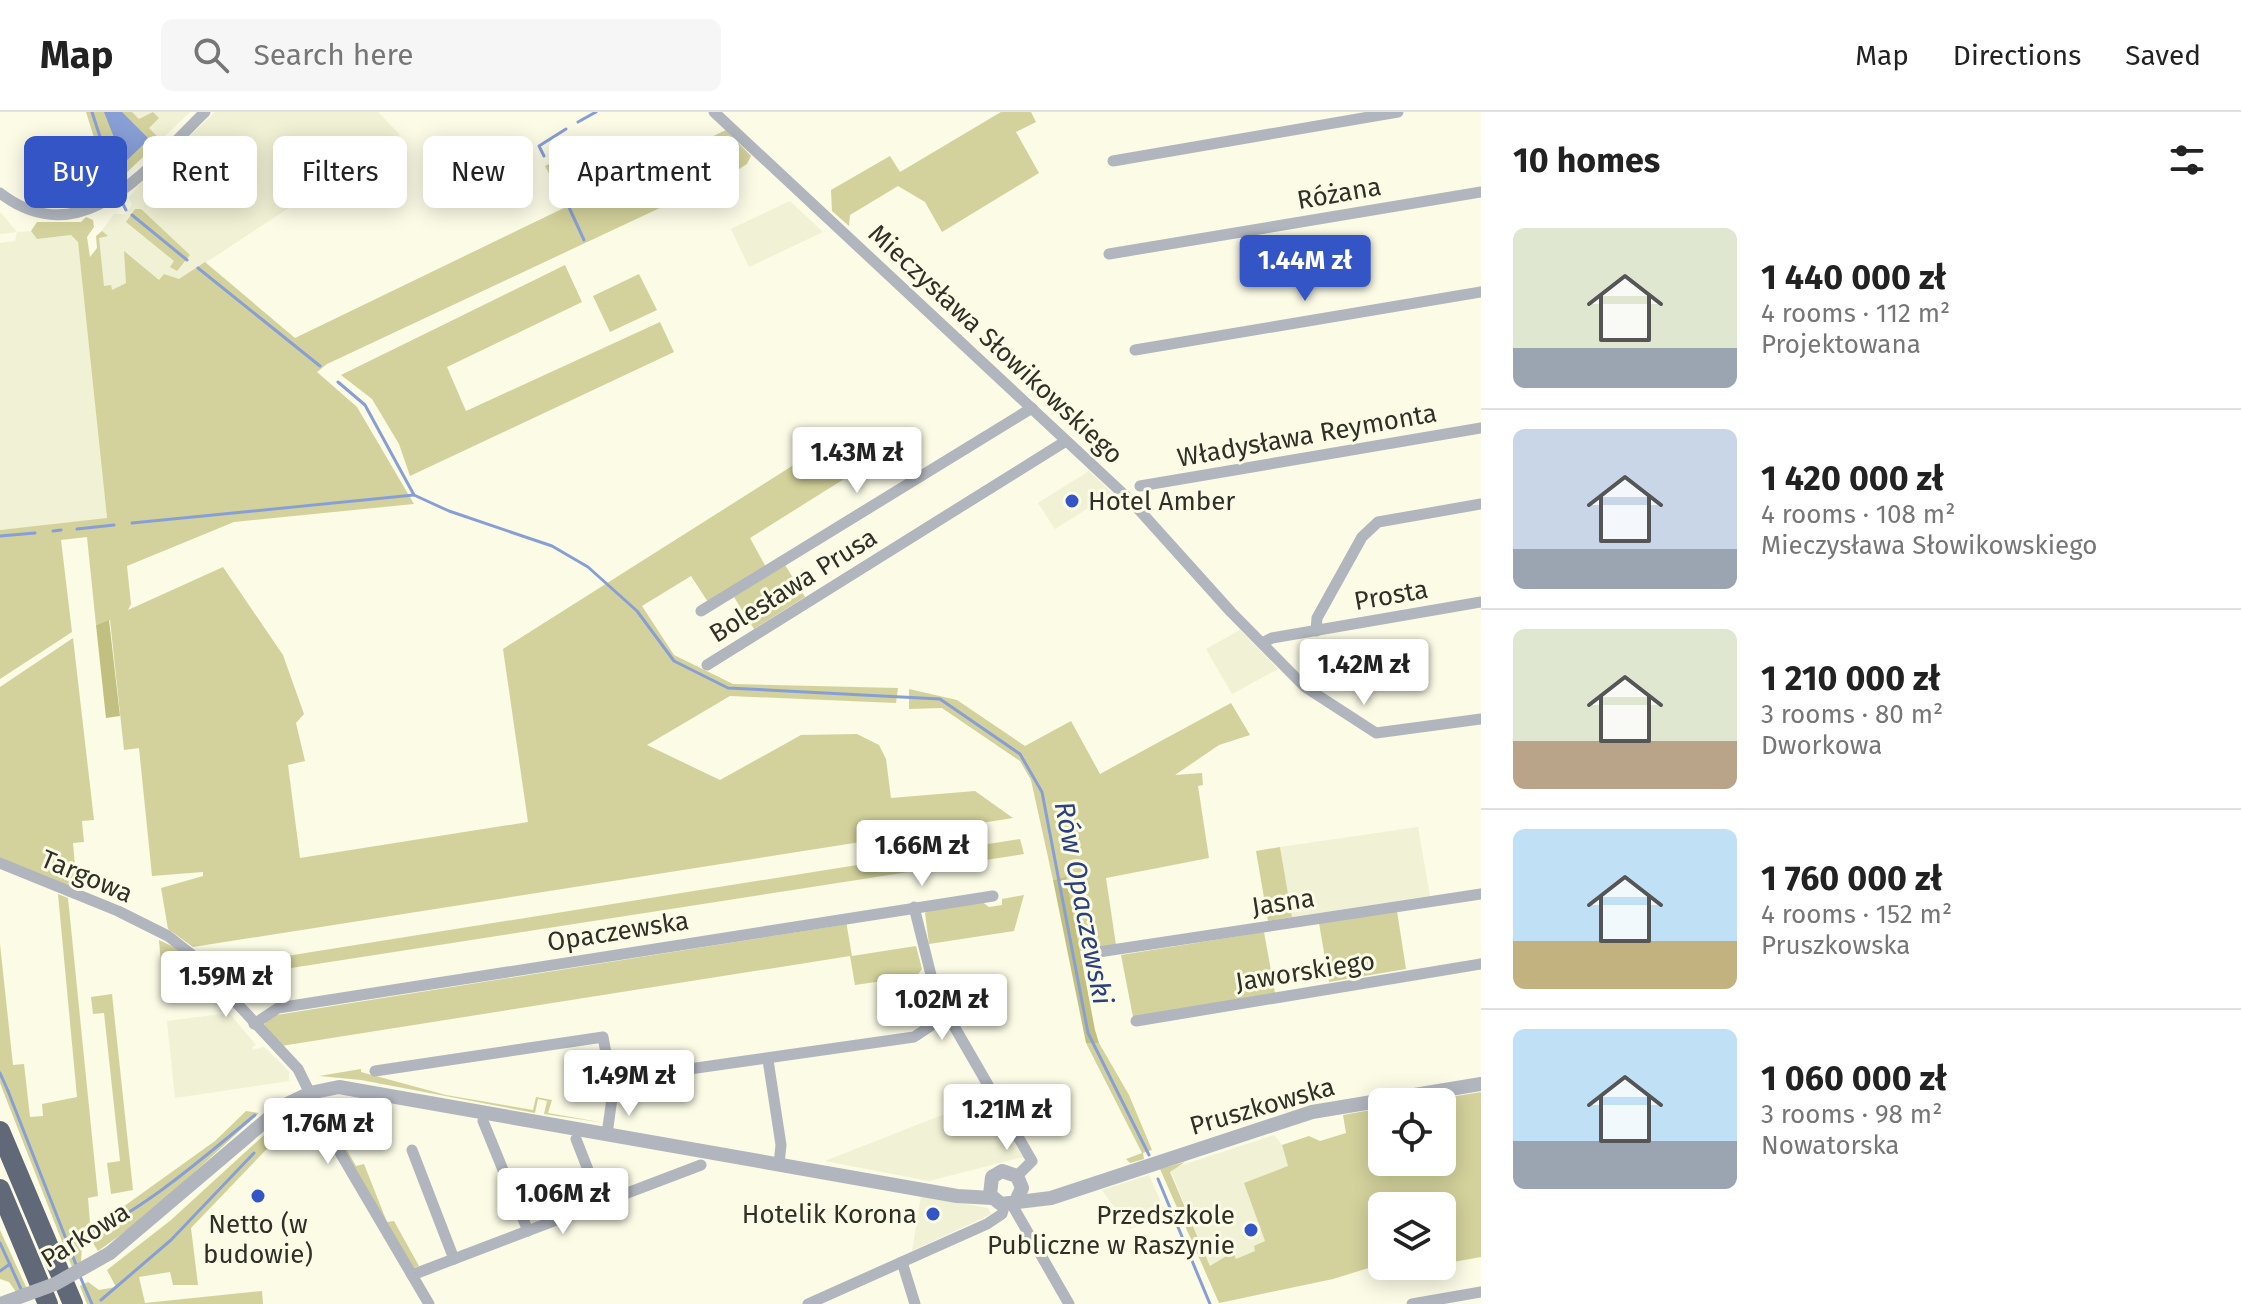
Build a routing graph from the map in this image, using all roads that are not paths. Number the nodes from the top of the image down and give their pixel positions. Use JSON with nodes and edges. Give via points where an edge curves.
{"nodes":[{"id":1,"x":205,"y":112,"type":"edge"},
{"id":2,"x":714,"y":112,"type":"edge"},
{"id":3,"x":1398,"y":112,"type":"edge"},
{"id":4,"x":1113,"y":161,"type":"dead end"},
{"id":5,"x":1481,"y":192,"type":"edge"},
{"id":6,"x":0,"y":193,"type":"edge"},
{"id":7,"x":1109,"y":254,"type":"dead end"},
{"id":8,"x":1481,"y":292,"type":"edge"},
{"id":9,"x":1135,"y":350,"type":"dead end"},
{"id":10,"x":1032,"y":408,"type":"junction"},
{"id":11,"x":1481,"y":428,"type":"edge"},
{"id":12,"x":1066,"y":441,"type":"junction"},
{"id":13,"x":1140,"y":486,"type":"dead end"},
{"id":14,"x":1481,"y":504,"type":"edge"},
{"id":15,"x":1481,"y":602,"type":"edge"},
{"id":16,"x":701,"y":611,"type":"dead end"},
{"id":17,"x":1316,"y":631,"type":"junction"},
{"id":18,"x":1262,"y":643,"type":"junction"},
{"id":19,"x":707,"y":665,"type":"dead end"},
{"id":20,"x":1481,"y":719,"type":"edge"},
{"id":21,"x":0,"y":863,"type":"edge"},
{"id":22,"x":1481,"y":894,"type":"edge"},
{"id":23,"x":993,"y":896,"type":"dead end"},
{"id":24,"x":914,"y":907,"type":"junction"},
{"id":25,"x":1092,"y":953,"type":"dead end"},
{"id":26,"x":1481,"y":964,"type":"edge"},
{"id":27,"x":947,"y":1015,"type":"junction"},
{"id":28,"x":1136,"y":1021,"type":"dead end"},
{"id":29,"x":254,"y":1024,"type":"junction"},
{"id":30,"x":768,"y":1060,"type":"junction"},
{"id":31,"x":375,"y":1071,"type":"dead end"},
{"id":32,"x":612,"y":1080,"type":"junction"},
{"id":33,"x":1481,"y":1084,"type":"edge"},
{"id":34,"x":310,"y":1093,"type":"junction"},
{"id":35,"x":483,"y":1121,"type":"dead end"},
{"id":36,"x":0,"y":1131,"type":"edge"},
{"id":37,"x":607,"y":1134,"type":"junction"},
{"id":38,"x":576,"y":1139,"type":"dead end"},
{"id":39,"x":412,"y":1150,"type":"dead end"},
{"id":40,"x":779,"y":1164,"type":"junction"},
{"id":41,"x":701,"y":1165,"type":"dead end"},
{"id":42,"x":1019,"y":1179,"type":"junction"},
{"id":43,"x":990,"y":1181,"type":"junction"},
{"id":44,"x":0,"y":1189,"type":"edge"},
{"id":45,"x":952,"y":1193,"type":"junction"},
{"id":46,"x":1062,"y":1193,"type":"junction"},
{"id":47,"x":1006,"y":1201,"type":"junction"},
{"id":48,"x":601,"y":1203,"type":"junction"},
{"id":49,"x":528,"y":1231,"type":"junction"},
{"id":50,"x":454,"y":1259,"type":"junction"},
{"id":51,"x":902,"y":1262,"type":"junction"},
{"id":52,"x":412,"y":1275,"type":"junction"},
{"id":53,"x":1481,"y":1292,"type":"edge"},
{"id":54,"x":2,"y":1303,"type":"edge"},
{"id":55,"x":48,"y":1304,"type":"edge"},
{"id":56,"x":73,"y":1304,"type":"edge"},
{"id":57,"x":429,"y":1304,"type":"edge"},
{"id":58,"x":808,"y":1304,"type":"edge"},
{"id":59,"x":915,"y":1304,"type":"edge"},
{"id":60,"x":1069,"y":1304,"type":"edge"},
{"id":61,"x":1412,"y":1304,"type":"edge"}],
"edges":[{"from":1,"to":6,"type":"street","via":[[124,190],[99,206],[63,215],[43,213]]},
{"from":2,"to":10,"type":"street","name":"Mieczysława Słowikowskiego"},
{"from":3,"to":4,"type":"street"},
{"from":5,"to":7,"type":"street","name":"Różana"},
{"from":8,"to":9,"type":"street"},
{"from":10,"to":12,"type":"street","name":"Mieczysława Słowikowskiego"},
{"from":10,"to":16,"type":"street"},
{"from":11,"to":13,"type":"street","name":"Władysława Reymonta"},
{"from":12,"to":18,"type":"street","name":"Mieczysława Słowikowskiego","via":[[1132,502]]},
{"from":12,"to":19,"type":"street","name":"Bolesława Prusa"},
{"from":14,"to":17,"type":"street","via":[[1378,522],[1370,528],[1317,618]]},
{"from":15,"to":17,"type":"street","name":"Prosta"},
{"from":17,"to":18,"type":"street","name":"Prosta"},
{"from":18,"to":20,"type":"street","name":"Mieczysława Słowikowskiego","via":[[1305,687],[1373,732]]},
{"from":21,"to":29,"type":"street","name":"Targowa","via":[[157,930],[191,954]]},
{"from":22,"to":25,"type":"street","name":"Jasna"},
{"from":23,"to":24,"type":"street","name":"Opaczewska"},
{"from":24,"to":27,"type":"street","via":[[933,988]]},
{"from":24,"to":29,"type":"street","name":"Opaczewska","via":[[278,1008]]},
{"from":26,"to":28,"type":"street","name":"Jaworskiego"},
{"from":27,"to":30,"type":"street","via":[[914,1037]]},
{"from":27,"to":42,"type":"street","via":[[1031,1160]]},
{"from":29,"to":34,"type":"street","via":[[298,1069]]},
{"from":30,"to":32,"type":"street"},
{"from":30,"to":40,"type":"street"},
{"from":31,"to":32,"type":"street","via":[[600,1036],[606,1041]]},
{"from":32,"to":37,"type":"street"},
{"from":33,"to":46,"type":"street","name":"Pruszkowska","via":[[1312,1112]]},
{"from":34,"to":37,"type":"street","name":"Pruszkowska","via":[[355,1088]]},
{"from":34,"to":52,"type":"street"},
{"from":34,"to":54,"type":"street","name":"Parkowa","bridge":true,"via":[[271,1116],[110,1253],[55,1284]]},
{"from":35,"to":49,"type":"street"},
{"from":36,"to":56,"type":"highway"},
{"from":37,"to":40,"type":"street","name":"Pruszkowska"},
{"from":38,"to":48,"type":"street"},
{"from":39,"to":50,"type":"street"},
{"from":40,"to":45,"type":"street","name":"Pruszkowska"},
{"from":41,"to":48,"type":"street"},
{"from":42,"to":43,"type":"street","name":"Pruszkowska","via":[[1002,1171]]},
{"from":42,"to":46,"type":"street"},
{"from":42,"to":47,"type":"street"},
{"from":43,"to":45,"type":"street","name":"Pruszkowska"},
{"from":43,"to":47,"type":"street"},
{"from":44,"to":55,"type":"highway"},
{"from":45,"to":47,"type":"street","name":"Pruszkowska"},
{"from":46,"to":47,"type":"street","name":"Pruszkowska"},
{"from":47,"to":51,"type":"street","via":[[1002,1214],[992,1221]]},
{"from":47,"to":60,"type":"street"},
{"from":48,"to":49,"type":"street"},
{"from":49,"to":50,"type":"street"},
{"from":50,"to":52,"type":"street"},
{"from":51,"to":58,"type":"street"},
{"from":51,"to":59,"type":"street"},
{"from":52,"to":57,"type":"street"},
{"from":53,"to":61,"type":"street"}]}
